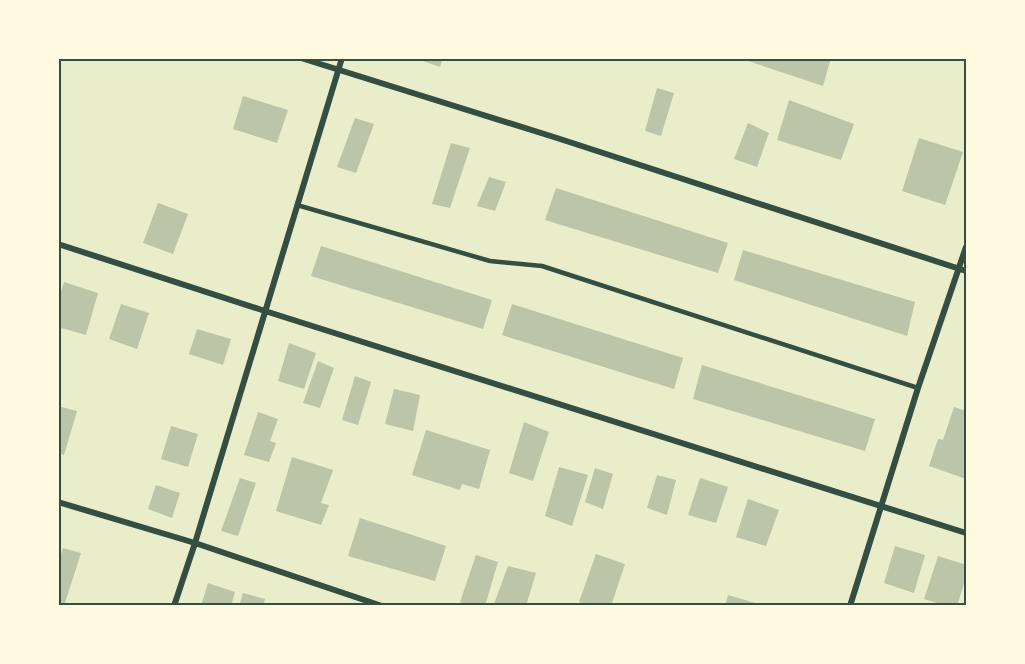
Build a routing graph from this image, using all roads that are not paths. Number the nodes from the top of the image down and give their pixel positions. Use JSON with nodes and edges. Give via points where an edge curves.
{"nodes":[{"id":1,"x":301,"y":58,"type":"edge"},
{"id":2,"x":342,"y":58,"type":"edge"},
{"id":3,"x":338,"y":70,"type":"junction"},
{"id":4,"x":297,"y":205,"type":"junction"},
{"id":5,"x":58,"y":244,"type":"edge"},
{"id":6,"x":966,"y":247,"type":"edge"},
{"id":7,"x":963,"y":270,"type":"edge"},
{"id":8,"x":265,"y":311,"type":"junction"},
{"id":9,"x":918,"y":388,"type":"junction"},
{"id":10,"x":58,"y":502,"type":"edge"},
{"id":11,"x":882,"y":506,"type":"junction"},
{"id":12,"x":966,"y":533,"type":"edge"},
{"id":13,"x":195,"y":543,"type":"junction"},
{"id":14,"x":174,"y":606,"type":"edge"},
{"id":15,"x":382,"y":606,"type":"edge"},
{"id":16,"x":850,"y":606,"type":"edge"}],
"edges":[{"from":1,"to":3,"type":"street"},
{"from":2,"to":3,"type":"street"},
{"from":3,"to":4,"type":"street"},
{"from":3,"to":7,"type":"street"},
{"from":4,"to":8,"type":"street"},
{"from":4,"to":9,"type":"lane","via":[[490,261],[542,266]]},
{"from":5,"to":8,"type":"street"},
{"from":6,"to":7,"type":"street"},
{"from":7,"to":9,"type":"street"},
{"from":8,"to":11,"type":"street"},
{"from":8,"to":13,"type":"street"},
{"from":9,"to":11,"type":"street"},
{"from":10,"to":13,"type":"street"},
{"from":11,"to":12,"type":"street"},
{"from":11,"to":16,"type":"street"},
{"from":13,"to":14,"type":"street"},
{"from":13,"to":15,"type":"street"}]}
